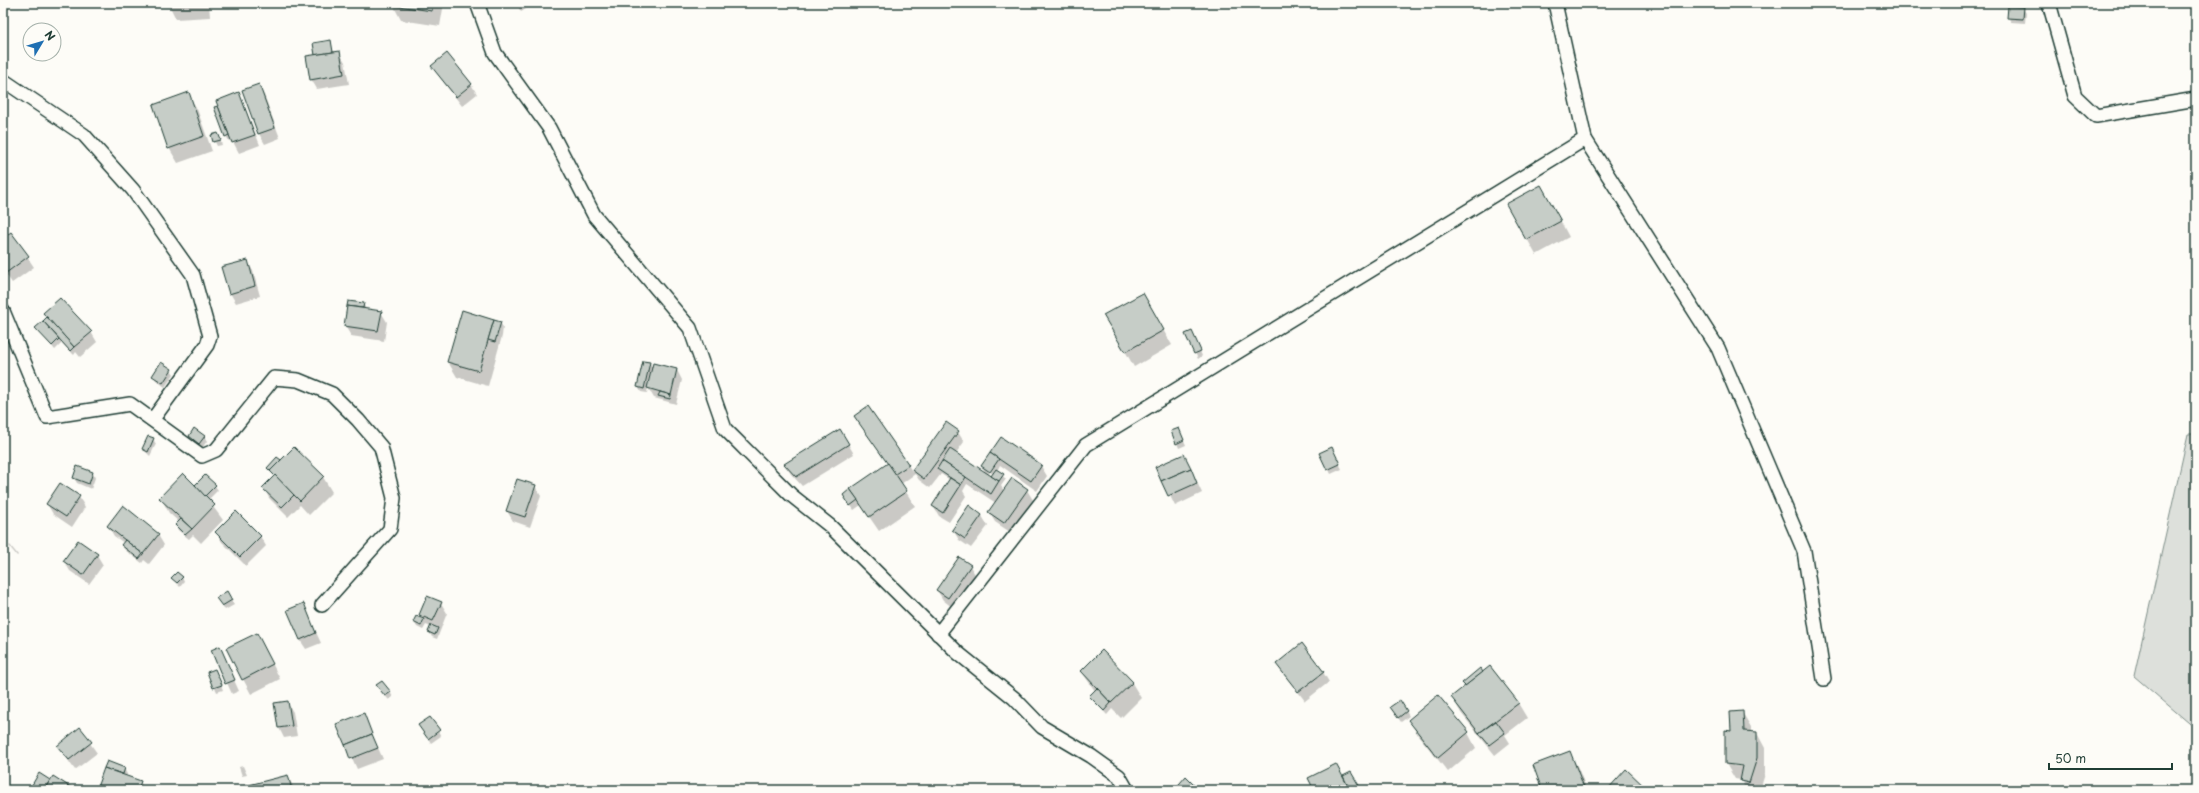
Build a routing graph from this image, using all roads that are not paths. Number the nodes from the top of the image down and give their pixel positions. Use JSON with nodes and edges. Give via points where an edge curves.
{"nodes":[{"id":1,"x":477,"y":3,"type":"edge"},
{"id":2,"x":1555,"y":3,"type":"edge"},
{"id":3,"x":2049,"y":3,"type":"edge"},
{"id":4,"x":3,"y":80,"type":"edge"},
{"id":5,"x":2196,"y":99,"type":"edge"},
{"id":6,"x":1585,"y":139,"type":"junction"},
{"id":7,"x":3,"y":311,"type":"edge"},
{"id":8,"x":153,"y":419,"type":"junction"},
{"id":9,"x":322,"y":605,"type":"dead end"},
{"id":10,"x":938,"y":634,"type":"junction"},
{"id":11,"x":1824,"y":679,"type":"dead end"},
{"id":12,"x":1127,"y":790,"type":"edge"}],
"edges":[{"from":1,"to":10,"type":"street","via":[[495,53],[549,128],[594,215],[690,328],[725,429],[791,495],[830,526]]},
{"from":2,"to":6,"type":"street"},
{"from":3,"to":5,"type":"street","via":[[2075,96],[2096,116]]},
{"from":4,"to":8,"type":"street","via":[[84,135],[132,190],[193,274],[210,336],[207,345]]},
{"from":6,"to":10,"type":"street","via":[[1086,445]]},
{"from":6,"to":11,"type":"street","via":[[1718,348],[1804,551]]},
{"from":7,"to":8,"type":"street","via":[[47,417],[130,404]]},
{"from":8,"to":9,"type":"street","via":[[202,456],[216,450],[274,378],[298,380],[332,394],[358,420],[381,447],[394,498],[390,529]]},
{"from":10,"to":12,"type":"street","via":[[1014,698],[1042,727],[1119,776]]}]}
